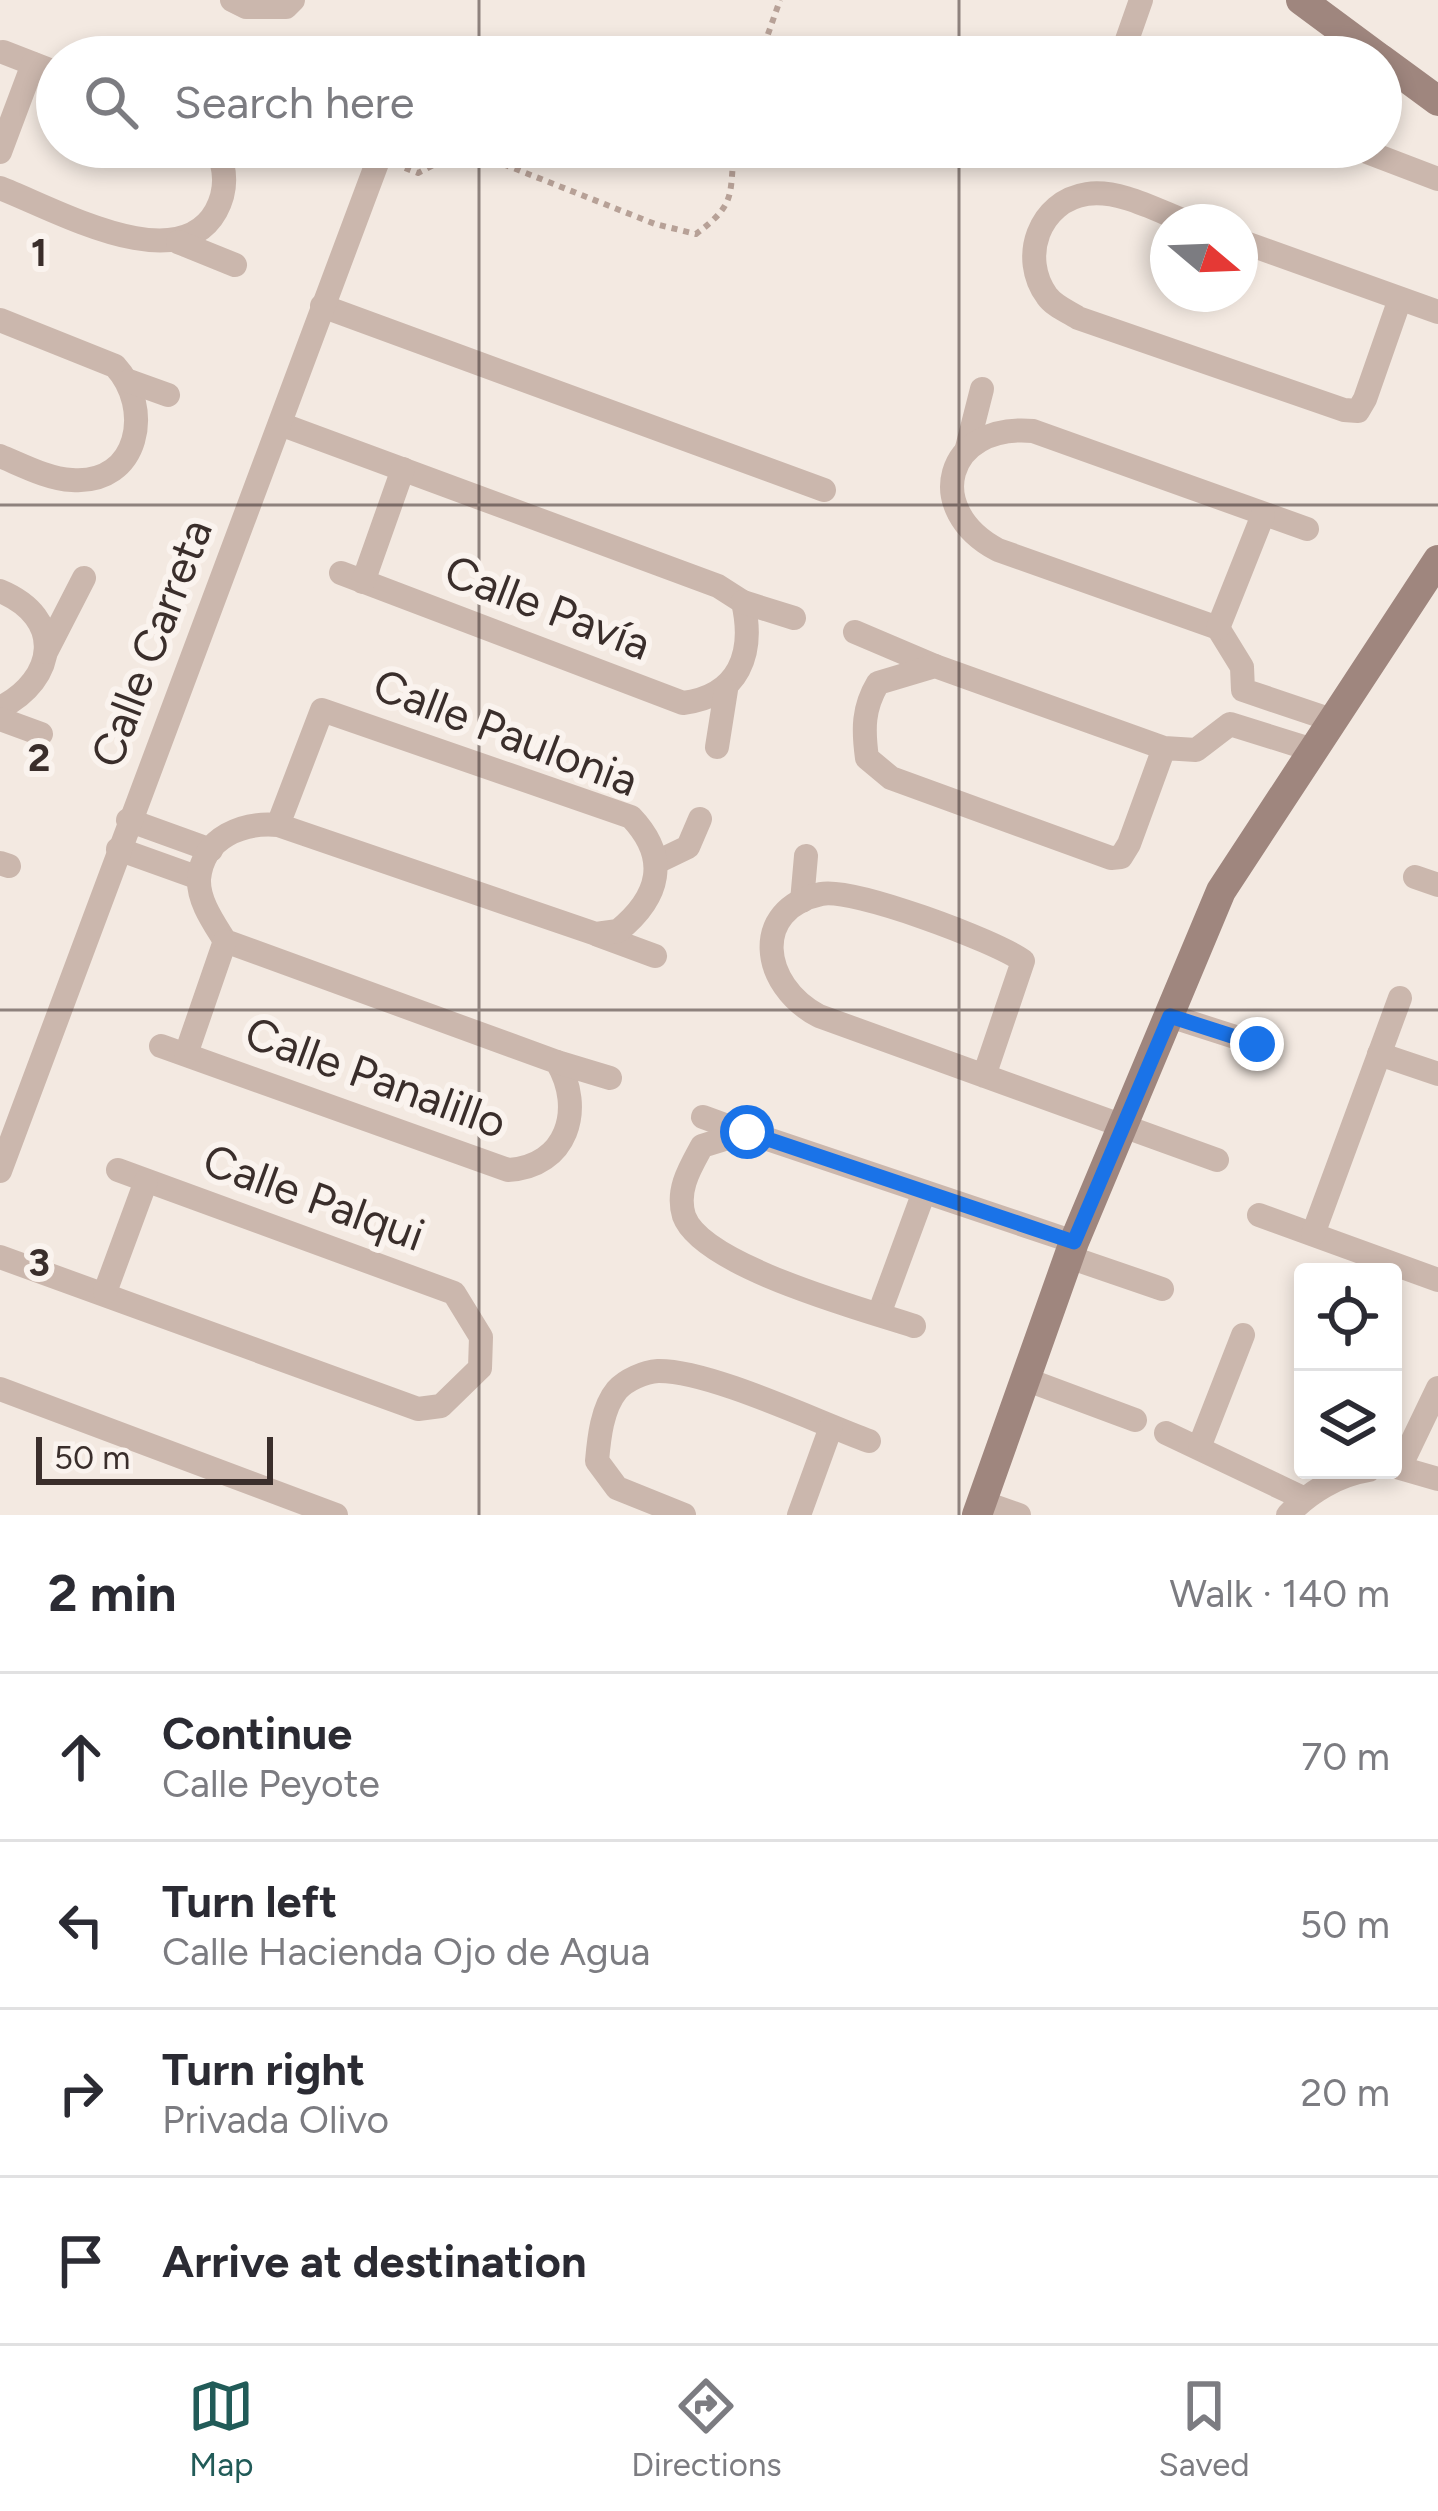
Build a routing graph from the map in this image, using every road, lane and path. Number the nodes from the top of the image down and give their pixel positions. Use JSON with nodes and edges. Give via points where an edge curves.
{"nodes":[{"id":1,"x":232,"y":0,"type":"edge"},
{"id":2,"x":293,"y":0,"type":"edge"},
{"id":3,"x":781,"y":0,"type":"edge"},
{"id":4,"x":1141,"y":0,"type":"edge"},
{"id":5,"x":1301,"y":0,"type":"edge"},
{"id":6,"x":768,"y":36,"type":"edge"},
{"id":7,"x":1128,"y":36,"type":"edge"},
{"id":8,"x":1350,"y":36,"type":"edge"},
{"id":9,"x":3,"y":52,"type":"dead end"},
{"id":10,"x":36,"y":65,"type":"edge"},
{"id":11,"x":1402,"y":74,"type":"edge"},
{"id":12,"x":36,"y":85,"type":"edge"},
{"id":13,"x":1438,"y":101,"type":"edge"},
{"id":14,"x":0,"y":152,"type":"edge"},
{"id":15,"x":1402,"y":165,"type":"edge"},
{"id":16,"x":223,"y":168,"type":"edge"},
{"id":17,"x":375,"y":168,"type":"edge"},
{"id":18,"x":513,"y":168,"type":"edge"},
{"id":19,"x":735,"y":168,"type":"edge"},
{"id":20,"x":1438,"y":179,"type":"edge"},
{"id":21,"x":0,"y":188,"type":"edge"},
{"id":22,"x":1150,"y":208,"type":"edge"},
{"id":23,"x":178,"y":242,"type":"junction"},
{"id":24,"x":1258,"y":247,"type":"edge"},
{"id":25,"x":235,"y":265,"type":"dead end"},
{"id":26,"x":1400,"y":298,"type":"junction"},
{"id":27,"x":322,"y":306,"type":"junction"},
{"id":28,"x":1438,"y":312,"type":"edge"},
{"id":29,"x":0,"y":320,"type":"edge"},
{"id":30,"x":129,"y":381,"type":"junction"},
{"id":31,"x":982,"y":389,"type":"dead end"},
{"id":32,"x":169,"y":395,"type":"dead end"},
{"id":33,"x":280,"y":424,"type":"junction"},
{"id":34,"x":967,"y":448,"type":"junction"},
{"id":35,"x":0,"y":456,"type":"edge"},
{"id":36,"x":403,"y":469,"type":"junction"},
{"id":37,"x":824,"y":490,"type":"dead end"},
{"id":38,"x":1263,"y":514,"type":"junction"},
{"id":39,"x":1307,"y":529,"type":"dead end"},
{"id":40,"x":1438,"y":560,"type":"edge"},
{"id":41,"x":84,"y":578,"type":"dead end"},
{"id":42,"x":0,"y":591,"type":"edge"},
{"id":43,"x":743,"y":602,"type":"junction"},
{"id":44,"x":794,"y":618,"type":"dead end"},
{"id":45,"x":1218,"y":628,"type":"junction"},
{"id":46,"x":855,"y":632,"type":"dead end"},
{"id":47,"x":45,"y":663,"type":"junction"},
{"id":48,"x":935,"y":666,"type":"junction"},
{"id":49,"x":726,"y":690,"type":"junction"},
{"id":50,"x":0,"y":708,"type":"edge"},
{"id":51,"x":0,"y":719,"type":"edge"},
{"id":52,"x":1332,"y":720,"type":"junction"},
{"id":53,"x":41,"y":734,"type":"dead end"},
{"id":54,"x":718,"y":747,"type":"dead end"},
{"id":55,"x":1163,"y":748,"type":"junction"},
{"id":56,"x":1312,"y":750,"type":"junction"},
{"id":57,"x":700,"y":819,"type":"dead end"},
{"id":58,"x":128,"y":820,"type":"junction"},
{"id":59,"x":278,"y":826,"type":"junction"},
{"id":60,"x":118,"y":849,"type":"junction"},
{"id":61,"x":806,"y":856,"type":"dead end"},
{"id":62,"x":658,"y":861,"type":"junction"},
{"id":63,"x":205,"y":864,"type":"junction"},
{"id":64,"x":802,"y":901,"type":"junction"},
{"id":65,"x":596,"y":934,"type":"junction"},
{"id":66,"x":225,"y":941,"type":"junction"},
{"id":67,"x":655,"y":956,"type":"dead end"},
{"id":68,"x":1400,"y":998,"type":"dead end"},
{"id":69,"x":1170,"y":1016,"type":"junction"},
{"id":70,"x":1257,"y":1044,"type":"dead end"},
{"id":71,"x":160,"y":1046,"type":"dead end"},
{"id":72,"x":186,"y":1054,"type":"junction"},
{"id":73,"x":1379,"y":1054,"type":"junction"},
{"id":74,"x":557,"y":1062,"type":"junction"},
{"id":75,"x":1438,"y":1074,"type":"edge"},
{"id":76,"x":984,"y":1076,"type":"junction"},
{"id":77,"x":610,"y":1078,"type":"dead end"},
{"id":78,"x":703,"y":1117,"type":"dead end"},
{"id":79,"x":1123,"y":1128,"type":"junction"},
{"id":80,"x":747,"y":1132,"type":"junction"},
{"id":81,"x":1217,"y":1160,"type":"dead end"},
{"id":82,"x":118,"y":1170,"type":"dead end"},
{"id":83,"x":0,"y":1171,"type":"edge"},
{"id":84,"x":146,"y":1181,"type":"junction"},
{"id":85,"x":924,"y":1192,"type":"junction"},
{"id":86,"x":1259,"y":1215,"type":"dead end"},
{"id":87,"x":1313,"y":1234,"type":"junction"},
{"id":88,"x":1071,"y":1250,"type":"junction"},
{"id":89,"x":0,"y":1257,"type":"edge"},
{"id":90,"x":1438,"y":1280,"type":"edge"},
{"id":91,"x":1162,"y":1289,"type":"dead end"},
{"id":92,"x":105,"y":1292,"type":"junction"},
{"id":93,"x":879,"y":1314,"type":"junction"},
{"id":94,"x":914,"y":1326,"type":"dead end"},
{"id":95,"x":1243,"y":1335,"type":"dead end"},
{"id":96,"x":1025,"y":1378,"type":"junction"},
{"id":97,"x":1438,"y":1388,"type":"edge"},
{"id":98,"x":0,"y":1389,"type":"edge"},
{"id":99,"x":1135,"y":1420,"type":"dead end"},
{"id":100,"x":831,"y":1427,"type":"junction"},
{"id":101,"x":1166,"y":1433,"type":"dead end"},
{"id":102,"x":868,"y":1441,"type":"dead end"},
{"id":103,"x":1200,"y":1445,"type":"junction"},
{"id":104,"x":1402,"y":1456,"type":"edge"},
{"id":105,"x":1402,"y":1468,"type":"edge"},
{"id":106,"x":1339,"y":1479,"type":"edge"},
{"id":107,"x":1438,"y":1479,"type":"edge"},
{"id":108,"x":1295,"y":1507,"type":"edge"},
{"id":109,"x":979,"y":1508,"type":"edge"},
{"id":110,"x":336,"y":1515,"type":"edge"},
{"id":111,"x":683,"y":1515,"type":"edge"},
{"id":112,"x":799,"y":1515,"type":"edge"},
{"id":113,"x":1019,"y":1515,"type":"edge"}],
"edges":[{"from":1,"to":2,"type":"street","via":[[245,8]]},
{"from":3,"to":6,"type":"path"},
{"from":4,"to":7,"type":"street"},
{"from":5,"to":8,"type":"street"},
{"from":9,"to":10,"type":"street"},
{"from":11,"to":13,"type":"street"},
{"from":12,"to":14,"type":"street"},
{"from":15,"to":20,"type":"street"},
{"from":16,"to":23,"type":"street","via":[[211,220]]},
{"from":17,"to":27,"type":"street","name":"Calle Carreta"},
{"from":18,"to":19,"type":"path","via":[[696,233],[734,196]]},
{"from":21,"to":23,"type":"street","via":[[138,240]]},
{"from":22,"to":26,"type":"street","via":[[1083,194],[1048,214],[1033,246],[1034,275],[1050,301],[1078,318],[1358,411]]},
{"from":23,"to":25,"type":"street"},
{"from":24,"to":26,"type":"street"},
{"from":26,"to":28,"type":"street"},
{"from":27,"to":33,"type":"street","name":"Calle Carreta"},
{"from":27,"to":37,"type":"street"},
{"from":29,"to":30,"type":"street","via":[[98,356]]},
{"from":30,"to":32,"type":"street"},
{"from":30,"to":35,"type":"street","via":[[140,419],[126,457],[111,470],[72,480]]},
{"from":31,"to":34,"type":"street"},
{"from":33,"to":36,"type":"street","name":"Calle Pavía"},
{"from":33,"to":58,"type":"street","name":"Calle Carreta"},
{"from":34,"to":38,"type":"street","via":[[1002,428],[1033,431]]},
{"from":34,"to":45,"type":"street","via":[[953,472],[954,510],[970,536]]},
{"from":36,"to":43,"type":"street","name":"Calle Pavía"},
{"from":36,"to":49,"type":"street","name":"Calle Pavía","via":[[352,577],[683,703]]},
{"from":38,"to":39,"type":"street"},
{"from":38,"to":45,"type":"street"},
{"from":40,"to":52,"type":"street"},
{"from":41,"to":47,"type":"street"},
{"from":42,"to":47,"type":"street","via":[[39,621]]},
{"from":43,"to":44,"type":"street","name":"Calle Pavía"},
{"from":43,"to":49,"type":"street","via":[[745,662]]},
{"from":45,"to":52,"type":"street","via":[[1242,667],[1243,691]]},
{"from":46,"to":48,"type":"street"},
{"from":47,"to":50,"type":"street","via":[[24,696]]},
{"from":48,"to":55,"type":"street"},
{"from":48,"to":55,"type":"street","via":[[878,683],[867,701],[867,758],[891,778],[1111,858],[1129,844]]},
{"from":49,"to":54,"type":"street"},
{"from":51,"to":53,"type":"street"},
{"from":52,"to":56,"type":"street"},
{"from":55,"to":56,"type":"street","via":[[1196,749],[1230,724]]},
{"from":56,"to":69,"type":"street","via":[[1221,891]]},
{"from":57,"to":62,"type":"street","via":[[688,847]]},
{"from":58,"to":60,"type":"street","name":"Calle Carreta"},
{"from":58,"to":63,"type":"street"},
{"from":59,"to":62,"type":"street","name":"Calle Paulonia","via":[[322,710],[631,817]]},
{"from":59,"to":63,"type":"street","via":[[250,823],[227,833]]},
{"from":59,"to":65,"type":"street"},
{"from":60,"to":63,"type":"street"},
{"from":60,"to":83,"type":"street","name":"Calle Carreta"},
{"from":61,"to":64,"type":"street"},
{"from":62,"to":65,"type":"street","name":"Calle Paulonia","via":[[652,894],[634,918],[618,932]]},
{"from":63,"to":66,"type":"street","via":[[205,907]]},
{"from":64,"to":76,"type":"street","via":[[787,912],[771,946],[773,975],[790,1001]]},
{"from":64,"to":76,"type":"street","via":[[854,896],[1023,961]]},
{"from":65,"to":67,"type":"street"},
{"from":66,"to":72,"type":"street","name":"Calle Panalillo"},
{"from":66,"to":74,"type":"street","name":"Calle Panalillo"},
{"from":68,"to":73,"type":"street"},
{"from":69,"to":70,"type":"street"},
{"from":69,"to":79,"type":"street"},
{"from":71,"to":72,"type":"street"},
{"from":72,"to":74,"type":"street","name":"Calle Panalillo","via":[[508,1170],[533,1169],[567,1132],[571,1096]]},
{"from":73,"to":75,"type":"street"},
{"from":73,"to":87,"type":"street"},
{"from":74,"to":77,"type":"street","name":"Calle Panalillo"},
{"from":76,"to":79,"type":"street"},
{"from":78,"to":80,"type":"street"},
{"from":79,"to":81,"type":"street"},
{"from":79,"to":88,"type":"street"},
{"from":80,"to":85,"type":"street"},
{"from":80,"to":93,"type":"street","via":[[702,1146],[683,1181],[683,1214],[701,1244]]},
{"from":82,"to":84,"type":"street"},
{"from":84,"to":92,"type":"street","name":"Calle Palqui"},
{"from":84,"to":92,"type":"street","name":"Calle Palqui","via":[[454,1293],[481,1336],[480,1368],[441,1406],[418,1409]]},
{"from":85,"to":88,"type":"street"},
{"from":85,"to":93,"type":"street"},
{"from":86,"to":87,"type":"street"},
{"from":87,"to":90,"type":"street"},
{"from":88,"to":91,"type":"street"},
{"from":88,"to":96,"type":"street"},
{"from":89,"to":92,"type":"street"},
{"from":93,"to":94,"type":"street"},
{"from":95,"to":103,"type":"street"},
{"from":96,"to":99,"type":"street"},
{"from":96,"to":109,"type":"street"},
{"from":97,"to":104,"type":"street"},
{"from":98,"to":110,"type":"street"},
{"from":100,"to":102,"type":"street"},
{"from":100,"to":111,"type":"street","via":[[686,1374],[631,1379],[615,1392],[597,1460],[617,1488]]},
{"from":100,"to":112,"type":"street"},
{"from":101,"to":103,"type":"street"},
{"from":103,"to":108,"type":"street"},
{"from":105,"to":107,"type":"street"},
{"from":106,"to":108,"type":"street"},
{"from":109,"to":113,"type":"street"}]}
